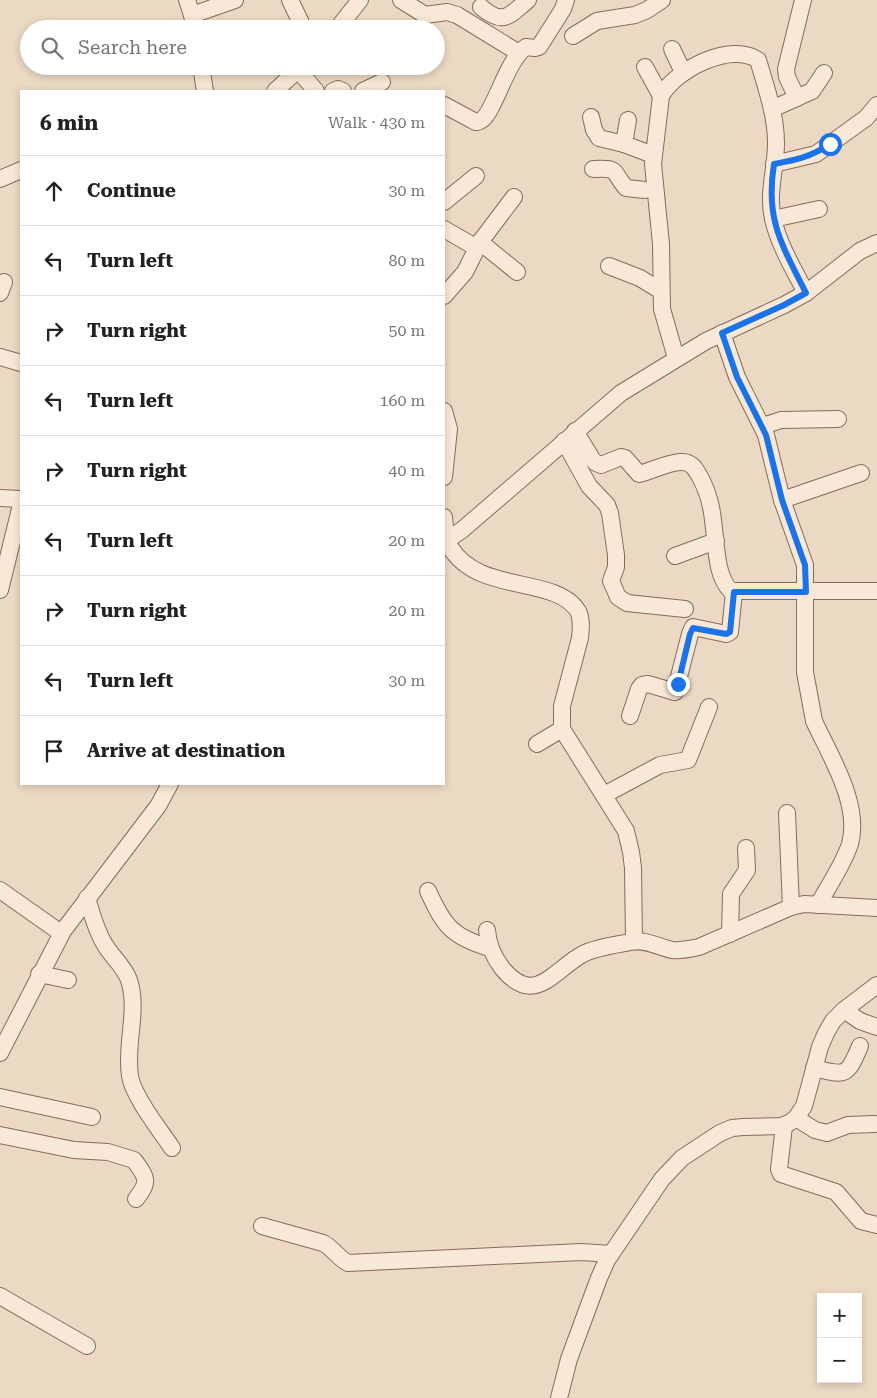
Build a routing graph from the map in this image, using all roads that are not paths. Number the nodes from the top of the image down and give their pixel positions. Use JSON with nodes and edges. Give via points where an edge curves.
{"nodes":[{"id":1,"x":235,"y":0,"type":"edge"},
{"id":2,"x":290,"y":0,"type":"edge"},
{"id":3,"x":307,"y":0,"type":"edge"},
{"id":4,"x":360,"y":0,"type":"edge"},
{"id":5,"x":401,"y":0,"type":"edge"},
{"id":6,"x":528,"y":0,"type":"edge"},
{"id":7,"x":566,"y":0,"type":"edge"},
{"id":8,"x":662,"y":0,"type":"edge"},
{"id":9,"x":803,"y":0,"type":"edge"},
{"id":10,"x":451,"y":6,"type":"edge"},
{"id":11,"x":481,"y":7,"type":"dead end"},
{"id":12,"x":191,"y":15,"type":"edge"},
{"id":13,"x":300,"y":20,"type":"edge"},
{"id":14,"x":302,"y":20,"type":"edge"},
{"id":15,"x":344,"y":20,"type":"edge"},
{"id":16,"x":573,"y":36,"type":"dead end"},
{"id":17,"x":672,"y":49,"type":"dead end"},
{"id":18,"x":519,"y":53,"type":"junction"},
{"id":19,"x":645,"y":67,"type":"dead end"},
{"id":20,"x":683,"y":72,"type":"junction"},
{"id":21,"x":824,"y":73,"type":"dead end"},
{"id":22,"x":202,"y":75,"type":"edge"},
{"id":23,"x":292,"y":75,"type":"edge"},
{"id":24,"x":305,"y":75,"type":"edge"},
{"id":25,"x":382,"y":82,"type":"dead end"},
{"id":26,"x":205,"y":90,"type":"edge"},
{"id":27,"x":276,"y":90,"type":"edge"},
{"id":28,"x":315,"y":90,"type":"edge"},
{"id":29,"x":365,"y":90,"type":"edge"},
{"id":30,"x":661,"y":96,"type":"junction"},
{"id":31,"x":797,"y":98,"type":"junction"},
{"id":32,"x":445,"y":105,"type":"edge"},
{"id":33,"x":877,"y":105,"type":"edge"},
{"id":34,"x":772,"y":109,"type":"junction"},
{"id":35,"x":591,"y":117,"type":"dead end"},
{"id":36,"x":628,"y":120,"type":"dead end"},
{"id":37,"x":624,"y":144,"type":"junction"},
{"id":38,"x":653,"y":155,"type":"junction"},
{"id":39,"x":774,"y":164,"type":"junction"},
{"id":40,"x":593,"y":169,"type":"dead end"},
{"id":41,"x":20,"y":170,"type":"edge"},
{"id":42,"x":476,"y":176,"type":"dead end"},
{"id":43,"x":0,"y":179,"type":"edge"},
{"id":44,"x":651,"y":190,"type":"junction"},
{"id":45,"x":514,"y":197,"type":"dead end"},
{"id":46,"x":445,"y":201,"type":"edge"},
{"id":47,"x":819,"y":209,"type":"dead end"},
{"id":48,"x":773,"y":219,"type":"junction"},
{"id":49,"x":445,"y":229,"type":"edge"},
{"id":50,"x":877,"y":243,"type":"edge"},
{"id":51,"x":479,"y":245,"type":"junction"},
{"id":52,"x":609,"y":266,"type":"dead end"},
{"id":53,"x":518,"y":272,"type":"dead end"},
{"id":54,"x":661,"y":291,"type":"junction"},
{"id":55,"x":806,"y":293,"type":"junction"},
{"id":56,"x":445,"y":295,"type":"edge"},
{"id":57,"x":722,"y":333,"type":"junction"},
{"id":58,"x":0,"y":358,"type":"edge"},
{"id":59,"x":676,"y":358,"type":"junction"},
{"id":60,"x":20,"y":363,"type":"edge"},
{"id":61,"x":445,"y":415,"type":"edge"},
{"id":62,"x":838,"y":419,"type":"dead end"},
{"id":63,"x":763,"y":426,"type":"junction"},
{"id":64,"x":570,"y":436,"type":"junction"},
{"id":65,"x":445,"y":467,"type":"edge"},
{"id":66,"x":861,"y":473,"type":"dead end"},
{"id":67,"x":0,"y":498,"type":"edge"},
{"id":68,"x":20,"y":499,"type":"edge"},
{"id":69,"x":782,"y":500,"type":"junction"},
{"id":70,"x":20,"y":513,"type":"edge"},
{"id":71,"x":445,"y":528,"type":"edge"},
{"id":72,"x":716,"y":541,"type":"junction"},
{"id":73,"x":447,"y":549,"type":"edge"},
{"id":74,"x":675,"y":556,"type":"dead end"},
{"id":75,"x":14,"y":563,"type":"edge"},
{"id":76,"x":0,"y":590,"type":"edge"},
{"id":77,"x":877,"y":591,"type":"edge"},
{"id":78,"x":734,"y":592,"type":"junction"},
{"id":79,"x":806,"y":592,"type":"junction"},
{"id":80,"x":685,"y":609,"type":"dead end"},
{"id":81,"x":709,"y":707,"type":"dead end"},
{"id":82,"x":630,"y":716,"type":"dead end"},
{"id":83,"x":562,"y":729,"type":"junction"},
{"id":84,"x":537,"y":744,"type":"dead end"},
{"id":85,"x":169,"y":785,"type":"edge"},
{"id":86,"x":604,"y":795,"type":"junction"},
{"id":87,"x":788,"y":813,"type":"dead end"},
{"id":88,"x":746,"y":848,"type":"dead end"},
{"id":89,"x":0,"y":890,"type":"edge"},
{"id":90,"x":428,"y":891,"type":"dead end"},
{"id":91,"x":87,"y":898,"type":"junction"},
{"id":92,"x":818,"y":905,"type":"junction"},
{"id":93,"x":791,"y":907,"type":"junction"},
{"id":94,"x":877,"y":908,"type":"edge"},
{"id":95,"x":488,"y":930,"type":"dead end"},
{"id":96,"x":61,"y":933,"type":"junction"},
{"id":97,"x":730,"y":934,"type":"junction"},
{"id":98,"x":634,"y":941,"type":"junction"},
{"id":99,"x":490,"y":948,"type":"junction"},
{"id":100,"x":39,"y":974,"type":"junction"},
{"id":101,"x":68,"y":980,"type":"dead end"},
{"id":102,"x":877,"y":985,"type":"edge"},
{"id":103,"x":844,"y":1010,"type":"junction"},
{"id":104,"x":877,"y":1027,"type":"edge"},
{"id":105,"x":860,"y":1046,"type":"dead end"},
{"id":106,"x":0,"y":1053,"type":"edge"},
{"id":107,"x":814,"y":1068,"type":"junction"},
{"id":108,"x":0,"y":1097,"type":"edge"},
{"id":109,"x":92,"y":1117,"type":"dead end"},
{"id":110,"x":790,"y":1122,"type":"junction"},
{"id":111,"x":875,"y":1124,"type":"dead end"},
{"id":112,"x":0,"y":1135,"type":"edge"},
{"id":113,"x":172,"y":1148,"type":"dead end"},
{"id":114,"x":136,"y":1199,"type":"dead end"},
{"id":115,"x":262,"y":1226,"type":"dead end"},
{"id":116,"x":877,"y":1226,"type":"edge"},
{"id":117,"x":609,"y":1257,"type":"junction"},
{"id":118,"x":0,"y":1296,"type":"edge"},
{"id":119,"x":87,"y":1346,"type":"dead end"},
{"id":120,"x":559,"y":1398,"type":"edge"}],
"edges":[{"from":1,"to":12,"type":"street"},
{"from":2,"to":13,"type":"street"},
{"from":3,"to":14,"type":"street"},
{"from":4,"to":15,"type":"street"},
{"from":5,"to":10,"type":"street","via":[[425,15]]},
{"from":6,"to":11,"type":"street","via":[[505,17],[492,16]]},
{"from":7,"to":18,"type":"street","via":[[539,46],[526,47]]},
{"from":8,"to":16,"type":"street","via":[[635,15],[597,21]]},
{"from":9,"to":31,"type":"street","via":[[786,69]]},
{"from":10,"to":18,"type":"street","via":[[457,15]]},
{"from":17,"to":20,"type":"street"},
{"from":18,"to":32,"type":"street","via":[[481,120],[476,122]]},
{"from":19,"to":30,"type":"street"},
{"from":20,"to":30,"type":"street"},
{"from":20,"to":34,"type":"street","via":[[724,55],[751,55],[758,60]]},
{"from":21,"to":31,"type":"street","via":[[812,91]]},
{"from":22,"to":26,"type":"street"},
{"from":23,"to":27,"type":"street"},
{"from":24,"to":28,"type":"street"},
{"from":25,"to":29,"type":"street"},
{"from":30,"to":38,"type":"street"},
{"from":31,"to":34,"type":"street"},
{"from":33,"to":39,"type":"street","via":[[866,118],[816,154]]},
{"from":34,"to":39,"type":"street","via":[[776,140]]},
{"from":35,"to":37,"type":"street","via":[[599,138]]},
{"from":36,"to":37,"type":"street"},
{"from":37,"to":38,"type":"street"},
{"from":38,"to":44,"type":"street"},
{"from":39,"to":48,"type":"street"},
{"from":40,"to":44,"type":"street","via":[[611,169],[626,188]]},
{"from":41,"to":43,"type":"street"},
{"from":42,"to":46,"type":"street"},
{"from":44,"to":54,"type":"street","via":[[661,244]]},
{"from":45,"to":51,"type":"street"},
{"from":47,"to":48,"type":"street"},
{"from":48,"to":55,"type":"street","via":[[779,239]]},
{"from":49,"to":51,"type":"street"},
{"from":50,"to":55,"type":"street","via":[[854,255]]},
{"from":51,"to":53,"type":"street"},
{"from":51,"to":56,"type":"street","via":[[465,272]]},
{"from":52,"to":54,"type":"street","via":[[640,278]]},
{"from":54,"to":59,"type":"street","via":[[662,309]]},
{"from":55,"to":57,"type":"street"},
{"from":57,"to":59,"type":"street"},
{"from":57,"to":63,"type":"street","via":[[737,377]]},
{"from":58,"to":60,"type":"street"},
{"from":59,"to":64,"type":"street","via":[[621,393]]},
{"from":61,"to":65,"type":"street","via":[[449,429]]},
{"from":62,"to":63,"type":"street","via":[[781,420]]},
{"from":63,"to":69,"type":"street"},
{"from":64,"to":72,"type":"street","via":[[601,465],[621,457],[639,474],[678,462],[694,466],[706,488]]},
{"from":64,"to":73,"type":"street","via":[[462,530]]},
{"from":64,"to":80,"type":"street","via":[[589,486],[608,505],[616,555],[611,581],[618,597],[627,602]]},
{"from":66,"to":69,"type":"street"},
{"from":67,"to":68,"type":"street"},
{"from":69,"to":79,"type":"street","via":[[805,565]]},
{"from":70,"to":75,"type":"street"},
{"from":71,"to":73,"type":"street"},
{"from":72,"to":74,"type":"street"},
{"from":72,"to":78,"type":"street","via":[[719,567],[729,590]]},
{"from":73,"to":83,"type":"street","via":[[483,575],[556,594],[570,602],[579,613],[580,638],[562,706]]},
{"from":75,"to":76,"type":"street"},
{"from":77,"to":79,"type":"street"},
{"from":78,"to":79,"type":"street"},
{"from":78,"to":82,"type":"street","via":[[730,632],[693,628],[675,692],[642,685]]},
{"from":79,"to":92,"type":"street","via":[[805,672],[811,711],[846,792],[852,828],[850,844]]},
{"from":81,"to":86,"type":"street","via":[[688,760],[660,765]]},
{"from":83,"to":84,"type":"street"},
{"from":83,"to":86,"type":"street"},
{"from":85,"to":91,"type":"street","via":[[158,806]]},
{"from":86,"to":98,"type":"street","via":[[622,822],[632,852]]},
{"from":87,"to":93,"type":"street"},
{"from":88,"to":97,"type":"street","via":[[747,870],[731,894]]},
{"from":89,"to":96,"type":"street"},
{"from":90,"to":99,"type":"street","via":[[447,925],[472,943]]},
{"from":91,"to":96,"type":"street"},
{"from":91,"to":113,"type":"street","via":[[105,945],[128,977],[131,989],[130,1076],[135,1092]]},
{"from":92,"to":93,"type":"street"},
{"from":92,"to":94,"type":"street"},
{"from":93,"to":97,"type":"street"},
{"from":95,"to":99,"type":"street"},
{"from":96,"to":100,"type":"street"},
{"from":97,"to":98,"type":"street","via":[[685,951]]},
{"from":98,"to":99,"type":"street","via":[[590,950],[554,976],[530,986],[510,978]]},
{"from":100,"to":101,"type":"street"},
{"from":100,"to":106,"type":"street"},
{"from":102,"to":103,"type":"street"},
{"from":103,"to":104,"type":"street"},
{"from":103,"to":107,"type":"street","via":[[826,1033]]},
{"from":105,"to":107,"type":"street","via":[[852,1064],[842,1074]]},
{"from":107,"to":110,"type":"street","via":[[804,1106]]},
{"from":108,"to":109,"type":"street"},
{"from":110,"to":111,"type":"street","via":[[827,1133],[848,1125]]},
{"from":110,"to":116,"type":"street","via":[[778,1169],[781,1174],[836,1192],[861,1221]]},
{"from":110,"to":117,"type":"street","via":[[771,1128],[732,1128],[682,1158],[662,1179]]},
{"from":112,"to":114,"type":"street","via":[[74,1150],[108,1152],[134,1160],[145,1179],[145,1186]]},
{"from":115,"to":117,"type":"street","via":[[323,1243],[348,1263],[581,1252]]},
{"from":117,"to":120,"type":"street","via":[[598,1278],[569,1359]]},
{"from":118,"to":119,"type":"street"}]}
